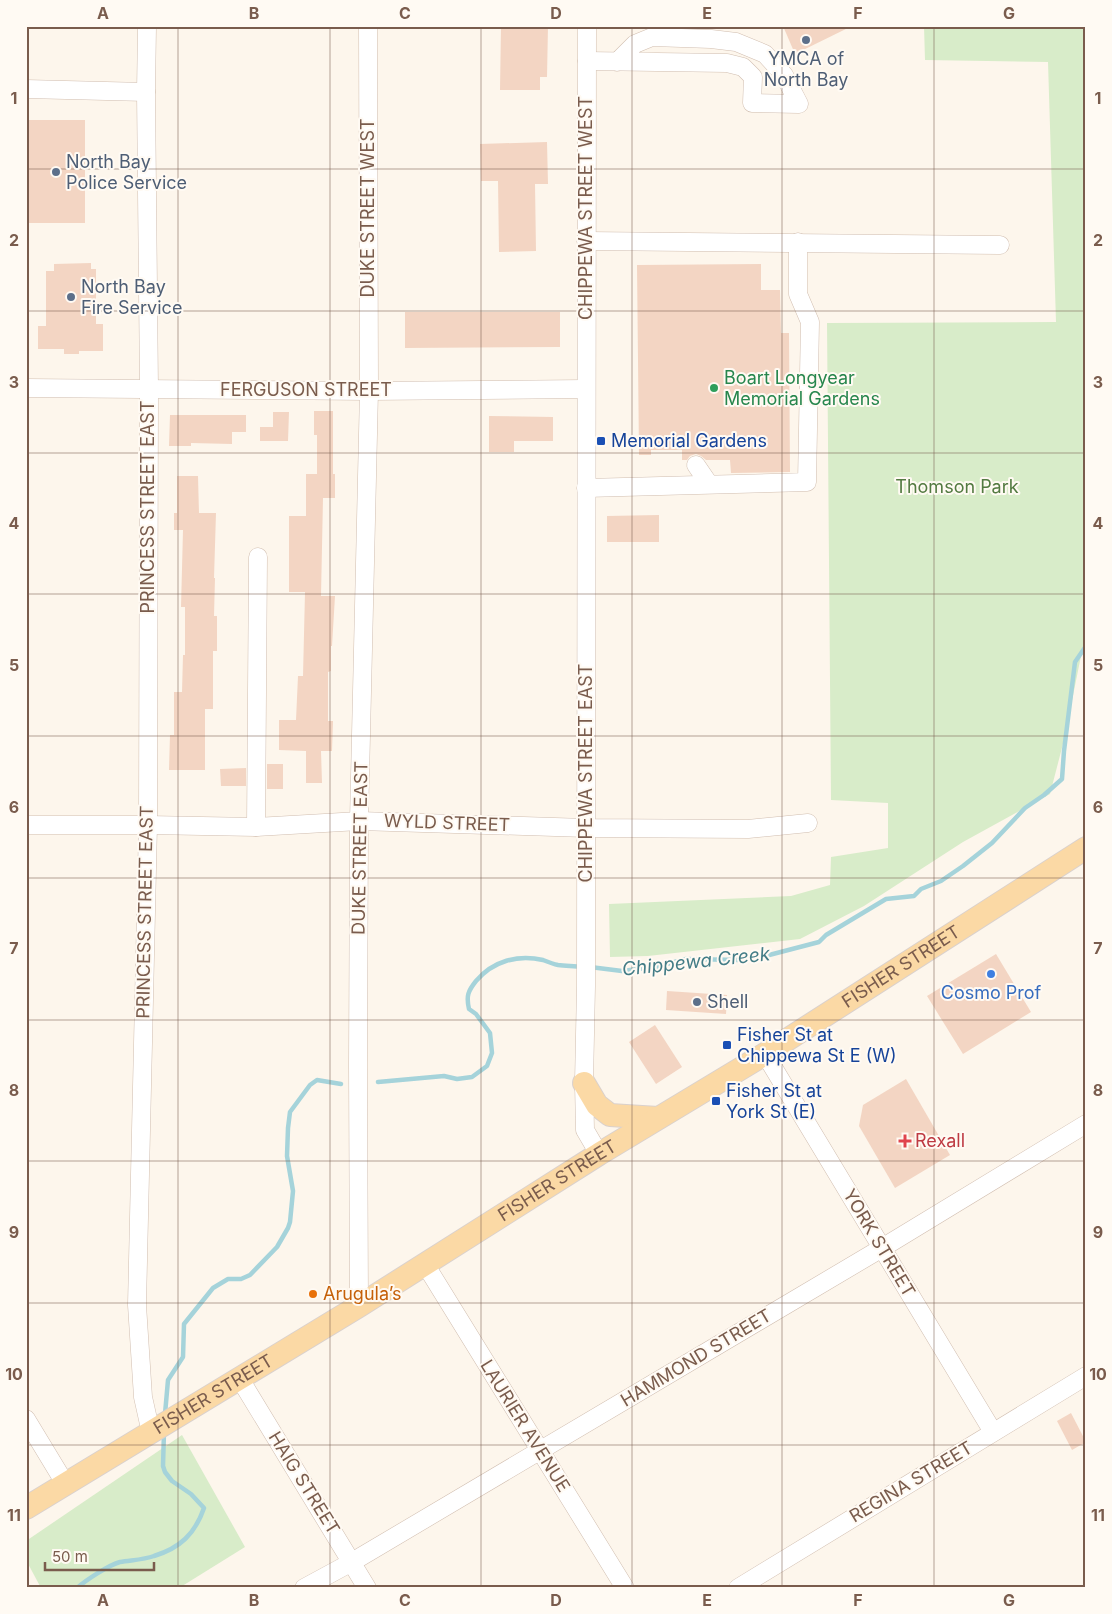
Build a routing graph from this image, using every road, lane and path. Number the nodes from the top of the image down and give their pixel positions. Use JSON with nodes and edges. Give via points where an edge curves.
{"nodes":[{"id":1,"x":147,"y":26,"type":"edge"},
{"id":2,"x":368,"y":26,"type":"edge"},
{"id":3,"x":587,"y":26,"type":"edge"},
{"id":4,"x":586,"y":61,"type":"junction"},
{"id":5,"x":617,"y":62,"type":"junction"},
{"id":6,"x":26,"y":89,"type":"edge"},
{"id":7,"x":146,"y":92,"type":"junction"},
{"id":8,"x":586,"y":241,"type":"junction"},
{"id":9,"x":798,"y":242,"type":"junction"},
{"id":10,"x":1000,"y":245,"type":"dead end"},
{"id":11,"x":26,"y":388,"type":"edge"},
{"id":12,"x":149,"y":389,"type":"junction"},
{"id":13,"x":586,"y":389,"type":"junction"},
{"id":14,"x":368,"y":390,"type":"junction"},
{"id":15,"x":696,"y":465,"type":"dead end"},
{"id":16,"x":709,"y":484,"type":"junction"},
{"id":17,"x":586,"y":488,"type":"junction"},
{"id":18,"x":258,"y":557,"type":"dead end"},
{"id":19,"x":360,"y":821,"type":"junction"},
{"id":20,"x":808,"y":824,"type":"dead end"},
{"id":21,"x":148,"y":825,"type":"junction"},
{"id":22,"x":26,"y":826,"type":"edge"},
{"id":23,"x":256,"y":827,"type":"junction"},
{"id":24,"x":586,"y":828,"type":"junction"},
{"id":25,"x":1086,"y":848,"type":"edge"},
{"id":26,"x":765,"y":1054,"type":"junction"},
{"id":27,"x":584,"y":1083,"type":"junction"},
{"id":28,"x":658,"y":1118,"type":"junction"},
{"id":29,"x":1086,"y":1124,"type":"edge"},
{"id":30,"x":599,"y":1154,"type":"junction"},
{"id":31,"x":882,"y":1248,"type":"junction"},
{"id":32,"x":425,"y":1264,"type":"junction"},
{"id":33,"x":359,"y":1306,"type":"junction"},
{"id":34,"x":1086,"y":1376,"type":"edge"},
{"id":35,"x":240,"y":1379,"type":"junction"},
{"id":36,"x":26,"y":1419,"type":"edge"},
{"id":37,"x":157,"y":1430,"type":"junction"},
{"id":38,"x":993,"y":1432,"type":"junction"},
{"id":39,"x":540,"y":1450,"type":"junction"},
{"id":40,"x":66,"y":1485,"type":"junction"},
{"id":41,"x":26,"y":1508,"type":"edge"},
{"id":42,"x":352,"y":1562,"type":"junction"},
{"id":43,"x":304,"y":1588,"type":"edge"},
{"id":44,"x":367,"y":1588,"type":"edge"},
{"id":45,"x":625,"y":1588,"type":"edge"},
{"id":46,"x":738,"y":1588,"type":"edge"}],
"edges":[{"from":1,"to":7,"type":"street","name":"PRINCESS STREET EAST"},
{"from":2,"to":14,"type":"street","name":"DUKE STREET WEST"},
{"from":3,"to":4,"type":"street","name":"CHIPPEWA STREET WEST"},
{"from":4,"to":5,"type":"street"},
{"from":4,"to":8,"type":"street","name":"CHIPPEWA STREET WEST"},
{"from":5,"to":5,"type":"street","via":[[727,63],[743,67],[753,77],[752,103],[799,104],[784,75],[765,54],[736,42],[652,37],[635,44]]},
{"from":6,"to":7,"type":"street"},
{"from":7,"to":12,"type":"street","name":"PRINCESS STREET EAST"},
{"from":8,"to":9,"type":"street"},
{"from":8,"to":13,"type":"street","name":"CHIPPEWA STREET WEST"},
{"from":9,"to":10,"type":"street"},
{"from":9,"to":16,"type":"street","via":[[798,294],[810,322],[807,482]]},
{"from":11,"to":12,"type":"street","name":"FERGUSON STREET"},
{"from":12,"to":14,"type":"street","name":"FERGUSON STREET"},
{"from":12,"to":21,"type":"street","name":"PRINCESS STREET EAST"},
{"from":13,"to":14,"type":"street","name":"FERGUSON STREET"},
{"from":13,"to":17,"type":"street","name":"CHIPPEWA STREET EAST"},
{"from":14,"to":19,"type":"street","name":"DUKE STREET EAST"},
{"from":15,"to":16,"type":"street"},
{"from":16,"to":17,"type":"street"},
{"from":17,"to":24,"type":"street","name":"CHIPPEWA STREET EAST"},
{"from":18,"to":23,"type":"street"},
{"from":19,"to":23,"type":"street","name":"WYLD STREET"},
{"from":19,"to":24,"type":"street","name":"WYLD STREET"},
{"from":19,"to":33,"type":"street","name":"DUKE STREET EAST"},
{"from":20,"to":24,"type":"street","name":"WYLD STREET","via":[[748,829]]},
{"from":21,"to":22,"type":"street","name":"WYLD STREET"},
{"from":21,"to":23,"type":"street","name":"WYLD STREET"},
{"from":21,"to":37,"type":"street","name":"PRINCESS STREET EAST","via":[[137,1305],[143,1397]]},
{"from":24,"to":27,"type":"street","name":"CHIPPEWA STREET EAST"},
{"from":25,"to":26,"type":"main road","name":"FISHER STREET"},
{"from":26,"to":28,"type":"main road","name":"FISHER STREET"},
{"from":26,"to":31,"type":"street","name":"YORK STREET"},
{"from":27,"to":28,"type":"main road","via":[[597,1105],[610,1115]]},
{"from":27,"to":30,"type":"street","name":"CHIPPEWA STREET EAST","via":[[585,1130]]},
{"from":28,"to":30,"type":"main road","name":"FISHER STREET"},
{"from":29,"to":31,"type":"street","name":"HAMMOND STREET"},
{"from":30,"to":32,"type":"main road","name":"FISHER STREET"},
{"from":31,"to":38,"type":"street","name":"YORK STREET"},
{"from":31,"to":39,"type":"street","name":"HAMMOND STREET"},
{"from":32,"to":33,"type":"main road","name":"FISHER STREET"},
{"from":32,"to":39,"type":"street","name":"LAURIER AVENUE"},
{"from":33,"to":35,"type":"main road","name":"FISHER STREET"},
{"from":34,"to":38,"type":"street","name":"REGINA STREET"},
{"from":35,"to":37,"type":"main road","name":"FISHER STREET"},
{"from":35,"to":42,"type":"street","name":"HAIG STREET"},
{"from":36,"to":40,"type":"street"},
{"from":37,"to":40,"type":"main road","name":"FISHER STREET"},
{"from":38,"to":46,"type":"street","name":"REGINA STREET"},
{"from":39,"to":42,"type":"street","name":"HAMMOND STREET"},
{"from":39,"to":45,"type":"street","name":"LAURIER AVENUE"},
{"from":40,"to":41,"type":"main road","name":"FISHER STREET"},
{"from":42,"to":43,"type":"street","name":"HAMMOND STREET"},
{"from":42,"to":44,"type":"street","name":"HAIG STREET"}]}
